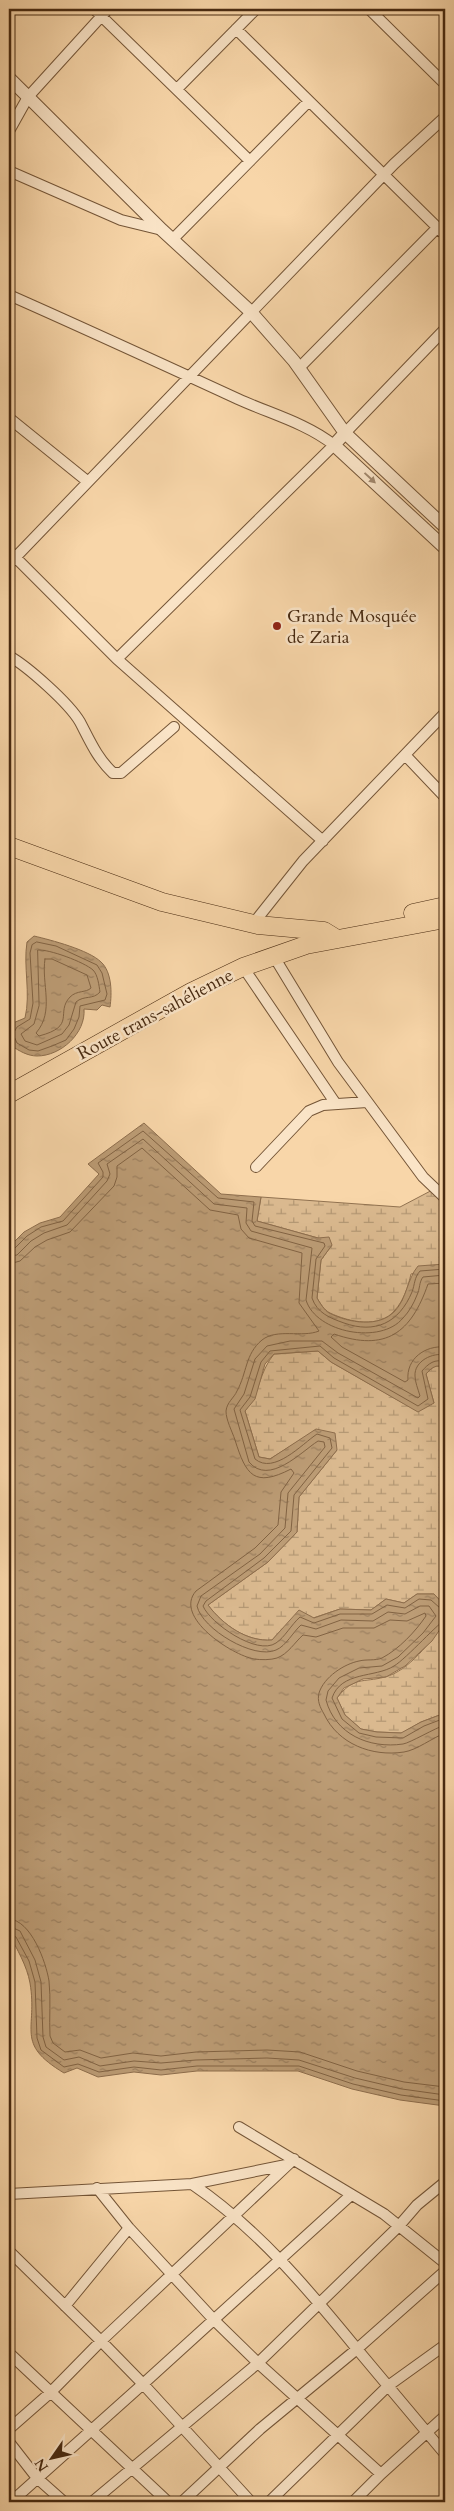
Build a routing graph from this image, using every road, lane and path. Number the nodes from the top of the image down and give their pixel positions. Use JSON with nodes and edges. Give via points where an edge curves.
{"nodes":[{"id":1,"x":256,"y":9,"type":"edge"},
{"id":2,"x":370,"y":9,"type":"edge"},
{"id":3,"x":101,"y":11,"type":"edge"},
{"id":4,"x":236,"y":30,"type":"junction"},
{"id":5,"x":9,"y":78,"type":"edge"},
{"id":6,"x":445,"y":84,"type":"edge"},
{"id":7,"x":177,"y":89,"type":"junction"},
{"id":8,"x":28,"y":97,"type":"junction"},
{"id":9,"x":309,"y":102,"type":"junction"},
{"id":10,"x":445,"y":117,"type":"edge"},
{"id":11,"x":9,"y":131,"type":"edge"},
{"id":12,"x":250,"y":161,"type":"junction"},
{"id":13,"x":9,"y":171,"type":"edge"},
{"id":14,"x":384,"y":174,"type":"junction"},
{"id":15,"x":162,"y":230,"type":"junction"},
{"id":16,"x":441,"y":232,"type":"edge"},
{"id":17,"x":172,"y":240,"type":"junction"},
{"id":18,"x":9,"y":295,"type":"edge"},
{"id":19,"x":251,"y":312,"type":"junction"},
{"id":20,"x":445,"y":329,"type":"edge"},
{"id":21,"x":299,"y":368,"type":"junction"},
{"id":22,"x":189,"y":375,"type":"junction"},
{"id":23,"x":9,"y":418,"type":"edge"},
{"id":24,"x":345,"y":433,"type":"junction"},
{"id":25,"x":334,"y":445,"type":"junction"},
{"id":26,"x":87,"y":481,"type":"junction"},
{"id":27,"x":444,"y":524,"type":"edge"},
{"id":28,"x":445,"y":548,"type":"edge"},
{"id":29,"x":11,"y":558,"type":"edge"},
{"id":30,"x":9,"y":656,"type":"edge"},
{"id":31,"x":117,"y":659,"type":"junction"},
{"id":32,"x":445,"y":713,"type":"edge"},
{"id":33,"x":174,"y":727,"type":"dead end"},
{"id":34,"x":406,"y":756,"type":"junction"},
{"id":35,"x":445,"y":798,"type":"edge"},
{"id":36,"x":323,"y":841,"type":"junction"},
{"id":37,"x":9,"y":846,"type":"edge"},
{"id":38,"x":445,"y":906,"type":"edge"},
{"id":39,"x":445,"y":919,"type":"edge"},
{"id":40,"x":252,"y":924,"type":"junction"},
{"id":41,"x":332,"y":936,"type":"junction"},
{"id":42,"x":273,"y":955,"type":"junction"},
{"id":43,"x":243,"y":967,"type":"junction"},
{"id":44,"x":9,"y":1094,"type":"edge"},
{"id":45,"x":367,"y":1102,"type":"junction"},
{"id":46,"x":336,"y":1104,"type":"junction"},
{"id":47,"x":256,"y":1167,"type":"dead end"},
{"id":48,"x":445,"y":1198,"type":"edge"},
{"id":49,"x":239,"y":2127,"type":"dead end"},
{"id":50,"x":291,"y":2162,"type":"junction"},
{"id":51,"x":445,"y":2182,"type":"edge"},
{"id":52,"x":192,"y":2184,"type":"junction"},
{"id":53,"x":96,"y":2188,"type":"junction"},
{"id":54,"x":9,"y":2194,"type":"edge"},
{"id":55,"x":351,"y":2195,"type":"junction"},
{"id":56,"x":234,"y":2216,"type":"junction"},
{"id":57,"x":398,"y":2227,"type":"junction"},
{"id":58,"x":130,"y":2228,"type":"junction"},
{"id":59,"x":9,"y":2251,"type":"edge"},
{"id":60,"x":281,"y":2261,"type":"junction"},
{"id":61,"x":445,"y":2263,"type":"edge"},
{"id":62,"x":445,"y":2271,"type":"edge"},
{"id":63,"x":172,"y":2274,"type":"junction"},
{"id":64,"x":320,"y":2304,"type":"junction"},
{"id":65,"x":65,"y":2306,"type":"junction"},
{"id":66,"x":214,"y":2320,"type":"junction"},
{"id":67,"x":101,"y":2341,"type":"junction"},
{"id":68,"x":445,"y":2345,"type":"edge"},
{"id":69,"x":357,"y":2349,"type":"junction"},
{"id":70,"x":9,"y":2353,"type":"edge"},
{"id":71,"x":258,"y":2362,"type":"junction"},
{"id":72,"x":144,"y":2384,"type":"junction"},
{"id":73,"x":388,"y":2386,"type":"junction"},
{"id":74,"x":50,"y":2393,"type":"junction"},
{"id":75,"x":298,"y":2399,"type":"junction"},
{"id":76,"x":445,"y":2416,"type":"edge"},
{"id":77,"x":183,"y":2427,"type":"junction"},
{"id":78,"x":9,"y":2429,"type":"edge"},
{"id":79,"x":92,"y":2432,"type":"junction"},
{"id":80,"x":427,"y":2432,"type":"junction"},
{"id":81,"x":338,"y":2435,"type":"junction"},
{"id":82,"x":9,"y":2442,"type":"edge"},
{"id":83,"x":445,"y":2454,"type":"edge"},
{"id":84,"x":134,"y":2468,"type":"junction"},
{"id":85,"x":220,"y":2468,"type":"junction"},
{"id":86,"x":381,"y":2474,"type":"junction"},
{"id":87,"x":37,"y":2478,"type":"junction"},
{"id":88,"x":11,"y":2502,"type":"edge"},
{"id":89,"x":64,"y":2502,"type":"edge"},
{"id":90,"x":92,"y":2502,"type":"edge"},
{"id":91,"x":168,"y":2502,"type":"edge"},
{"id":92,"x":182,"y":2502,"type":"edge"},
{"id":93,"x":251,"y":2502,"type":"edge"},
{"id":94,"x":269,"y":2502,"type":"edge"},
{"id":95,"x":353,"y":2502,"type":"edge"}],
"edges":[{"from":1,"to":4,"type":"street"},
{"from":2,"to":6,"type":"street"},
{"from":3,"to":7,"type":"street"},
{"from":3,"to":8,"type":"street"},
{"from":4,"to":7,"type":"street"},
{"from":4,"to":9,"type":"street"},
{"from":5,"to":8,"type":"street"},
{"from":7,"to":12,"type":"street"},
{"from":8,"to":11,"type":"street"},
{"from":8,"to":15,"type":"street"},
{"from":9,"to":12,"type":"street"},
{"from":9,"to":14,"type":"street"},
{"from":10,"to":14,"type":"street"},
{"from":12,"to":17,"type":"street"},
{"from":13,"to":15,"type":"street","via":[[121,220]]},
{"from":14,"to":16,"type":"street"},
{"from":14,"to":19,"type":"street"},
{"from":15,"to":17,"type":"street"},
{"from":16,"to":21,"type":"street"},
{"from":17,"to":19,"type":"street"},
{"from":18,"to":22,"type":"street"},
{"from":19,"to":21,"type":"street"},
{"from":19,"to":22,"type":"street"},
{"from":20,"to":24,"type":"street"},
{"from":21,"to":24,"type":"street"},
{"from":22,"to":25,"type":"street","via":[[317,431]]},
{"from":22,"to":26,"type":"street"},
{"from":23,"to":26,"type":"street"},
{"from":24,"to":25,"type":"street"},
{"from":24,"to":27,"type":"street"},
{"from":25,"to":28,"type":"street","one_way":true},
{"from":25,"to":31,"type":"street"},
{"from":26,"to":29,"type":"street"},
{"from":29,"to":31,"type":"street"},
{"from":30,"to":33,"type":"street","via":[[75,715],[94,752],[113,773],[121,773]]},
{"from":31,"to":36,"type":"street"},
{"from":32,"to":34,"type":"street"},
{"from":34,"to":35,"type":"street"},
{"from":34,"to":36,"type":"street"},
{"from":36,"to":40,"type":"street"},
{"from":37,"to":40,"type":"highway","name":"Route trans-sahélienne","via":[[162,902]]},
{"from":38,"to":41,"type":"highway","name":"Route trans-sahélienne"},
{"from":39,"to":41,"type":"highway","name":"Route trans-sahélienne"},
{"from":40,"to":41,"type":"highway","name":"Route trans-sahélienne"},
{"from":41,"to":42,"type":"highway","name":"Route trans-sahélienne"},
{"from":42,"to":43,"type":"highway","name":"Route trans-sahélienne"},
{"from":42,"to":45,"type":"street"},
{"from":43,"to":44,"type":"highway","name":"Route trans-sahélienne","via":[[191,992]]},
{"from":43,"to":46,"type":"street"},
{"from":45,"to":46,"type":"street"},
{"from":45,"to":48,"type":"street","via":[[423,1177]]},
{"from":46,"to":47,"type":"street","via":[[309,1110]]},
{"from":49,"to":50,"type":"street"},
{"from":50,"to":52,"type":"street"},
{"from":50,"to":55,"type":"street"},
{"from":50,"to":56,"type":"street"},
{"from":51,"to":57,"type":"street","via":[[417,2205]]},
{"from":52,"to":53,"type":"street"},
{"from":52,"to":56,"type":"street"},
{"from":53,"to":54,"type":"street"},
{"from":53,"to":58,"type":"street"},
{"from":55,"to":57,"type":"street","via":[[384,2214]]},
{"from":55,"to":60,"type":"street"},
{"from":56,"to":60,"type":"street"},
{"from":56,"to":63,"type":"street"},
{"from":57,"to":61,"type":"street"},
{"from":57,"to":64,"type":"street"},
{"from":58,"to":63,"type":"street"},
{"from":58,"to":65,"type":"street"},
{"from":59,"to":65,"type":"street"},
{"from":60,"to":64,"type":"street"},
{"from":60,"to":66,"type":"street"},
{"from":62,"to":69,"type":"street"},
{"from":63,"to":66,"type":"street"},
{"from":63,"to":67,"type":"street"},
{"from":64,"to":69,"type":"street"},
{"from":64,"to":71,"type":"street"},
{"from":65,"to":67,"type":"street"},
{"from":66,"to":71,"type":"street"},
{"from":66,"to":72,"type":"street"},
{"from":67,"to":72,"type":"street"},
{"from":67,"to":74,"type":"street"},
{"from":68,"to":73,"type":"street"},
{"from":69,"to":73,"type":"street"},
{"from":69,"to":75,"type":"street"},
{"from":70,"to":74,"type":"street"},
{"from":71,"to":75,"type":"street"},
{"from":71,"to":77,"type":"street"},
{"from":72,"to":77,"type":"street"},
{"from":72,"to":79,"type":"street"},
{"from":73,"to":80,"type":"street"},
{"from":73,"to":81,"type":"street"},
{"from":74,"to":78,"type":"street"},
{"from":74,"to":79,"type":"street"},
{"from":75,"to":81,"type":"street"},
{"from":75,"to":85,"type":"street"},
{"from":76,"to":80,"type":"street"},
{"from":77,"to":84,"type":"street"},
{"from":77,"to":85,"type":"street"},
{"from":79,"to":84,"type":"street"},
{"from":79,"to":87,"type":"street"},
{"from":80,"to":83,"type":"street"},
{"from":80,"to":86,"type":"street"},
{"from":81,"to":86,"type":"street"},
{"from":81,"to":94,"type":"street"},
{"from":82,"to":87,"type":"street"},
{"from":84,"to":90,"type":"street"},
{"from":84,"to":91,"type":"street"},
{"from":85,"to":92,"type":"street"},
{"from":85,"to":93,"type":"street"},
{"from":86,"to":95,"type":"street"},
{"from":87,"to":88,"type":"street"},
{"from":87,"to":89,"type":"street"}]}
